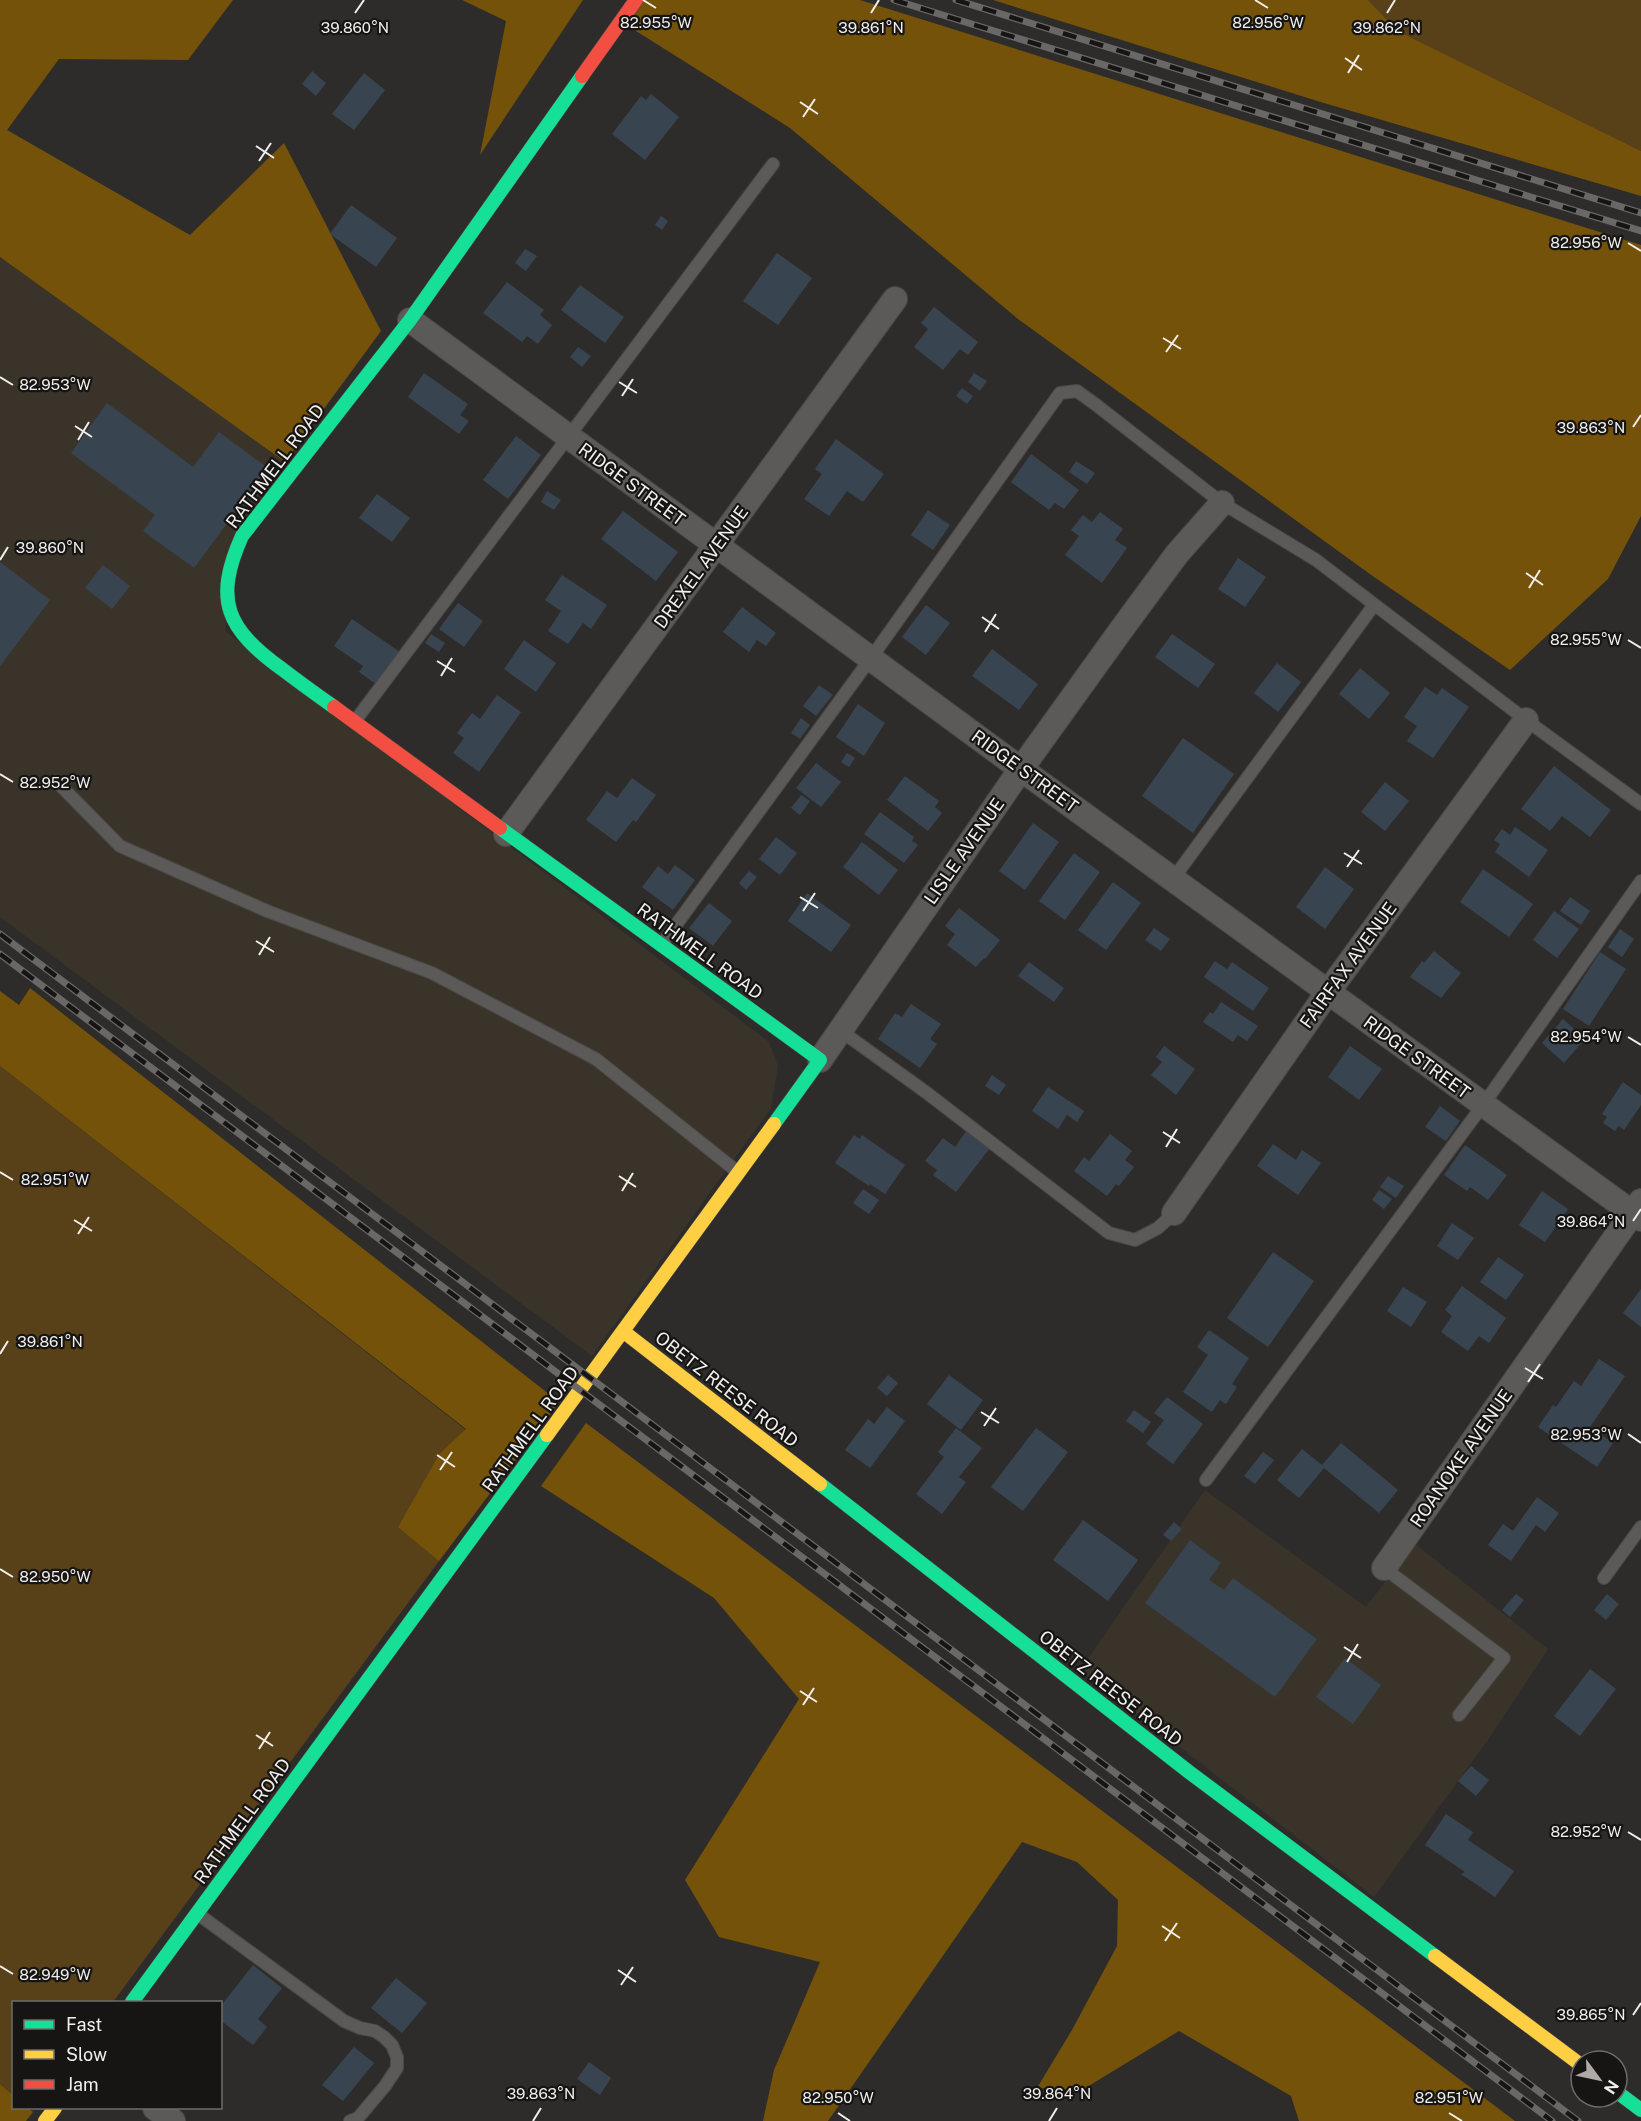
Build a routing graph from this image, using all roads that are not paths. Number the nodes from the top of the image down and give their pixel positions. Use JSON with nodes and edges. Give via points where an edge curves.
{"nodes":[{"id":1,"x":636,"y":0,"type":"edge"},
{"id":2,"x":773,"y":164,"type":"dead end"},
{"id":3,"x":895,"y":299,"type":"dead end"},
{"id":4,"x":410,"y":320,"type":"junction"},
{"id":5,"x":568,"y":436,"type":"junction"},
{"id":6,"x":1222,"y":503,"type":"junction"},
{"id":7,"x":716,"y":545,"type":"junction"},
{"id":8,"x":1374,"y":604,"type":"junction"},
{"id":9,"x":871,"y":658,"type":"junction"},
{"id":10,"x":1526,"y":720,"type":"junction"},
{"id":11,"x":354,"y":722,"type":"junction"},
{"id":12,"x":1022,"y":769,"type":"junction"},
{"id":13,"x":56,"y":782,"type":"dead end"},
{"id":14,"x":1641,"y":804,"type":"edge"},
{"id":15,"x":506,"y":834,"type":"junction"},
{"id":16,"x":1173,"y":879,"type":"junction"},
{"id":17,"x":1641,"y":881,"type":"edge"},
{"id":18,"x":661,"y":945,"type":"junction"},
{"id":19,"x":1328,"y":992,"type":"junction"},
{"id":20,"x":841,"y":1030,"type":"junction"},
{"id":21,"x":820,"y":1060,"type":"junction"},
{"id":22,"x":1483,"y":1105,"type":"junction"},
{"id":23,"x":740,"y":1173,"type":"junction"},
{"id":24,"x":1638,"y":1211,"type":"edge"},
{"id":25,"x":1174,"y":1213,"type":"joint"},
{"id":26,"x":624,"y":1332,"type":"junction"},
{"id":27,"x":1206,"y":1480,"type":"dead end"},
{"id":28,"x":1641,"y":1527,"type":"edge"},
{"id":29,"x":1384,"y":1568,"type":"joint"},
{"id":30,"x":1604,"y":1578,"type":"dead end"},
{"id":31,"x":1460,"y":1715,"type":"dead end"},
{"id":32,"x":197,"y":1913,"type":"junction"},
{"id":33,"x":133,"y":2001,"type":"edge"},
{"id":34,"x":1569,"y":2057,"type":"edge"},
{"id":35,"x":54,"y":2109,"type":"edge"},
{"id":36,"x":156,"y":2109,"type":"edge"},
{"id":37,"x":45,"y":2121,"type":"edge"},
{"id":38,"x":173,"y":2121,"type":"edge"},
{"id":39,"x":350,"y":2121,"type":"edge"}],
"edges":[{"from":1,"to":4,"type":"street","name":"RATHMELL ROAD"},
{"from":2,"to":5,"type":"lane"},
{"from":3,"to":7,"type":"street","name":"DREXEL AVENUE"},
{"from":4,"to":5,"type":"street","name":"RIDGE STREET"},
{"from":4,"to":11,"type":"street","name":"RATHMELL ROAD","via":[[242,536],[228,569],[228,606],[243,638]]},
{"from":5,"to":7,"type":"street","name":"RIDGE STREET"},
{"from":5,"to":11,"type":"lane"},
{"from":6,"to":8,"type":"lane","via":[[1316,560]]},
{"from":6,"to":9,"type":"lane","via":[[1077,391],[1060,393]]},
{"from":6,"to":12,"type":"street","name":"LISLE AVENUE","via":[[1177,554]]},
{"from":7,"to":9,"type":"street","name":"RIDGE STREET"},
{"from":7,"to":15,"type":"street","name":"DREXEL AVENUE"},
{"from":8,"to":10,"type":"lane"},
{"from":8,"to":16,"type":"lane"},
{"from":9,"to":12,"type":"street","name":"RIDGE STREET"},
{"from":9,"to":18,"type":"lane"},
{"from":10,"to":14,"type":"lane"},
{"from":10,"to":19,"type":"street","name":"FAIRFAX AVENUE"},
{"from":11,"to":15,"type":"street","name":"RATHMELL ROAD"},
{"from":12,"to":16,"type":"street","name":"RIDGE STREET"},
{"from":12,"to":20,"type":"street","name":"LISLE AVENUE"},
{"from":13,"to":23,"type":"lane","via":[[120,846],[267,911],[432,973],[596,1059]]},
{"from":15,"to":18,"type":"street","name":"RATHMELL ROAD"},
{"from":16,"to":19,"type":"street","name":"RIDGE STREET"},
{"from":17,"to":22,"type":"lane"},
{"from":18,"to":21,"type":"street","name":"RATHMELL ROAD"},
{"from":19,"to":22,"type":"street","name":"RIDGE STREET"},
{"from":19,"to":25,"type":"street","name":"FAIRFAX AVENUE"},
{"from":20,"to":21,"type":"street","name":"LISLE AVENUE"},
{"from":20,"to":25,"type":"lane","via":[[1109,1233],[1135,1240],[1158,1228]]},
{"from":21,"to":23,"type":"street","name":"RATHMELL ROAD"},
{"from":22,"to":24,"type":"street","name":"RIDGE STREET"},
{"from":22,"to":27,"type":"lane"},
{"from":23,"to":26,"type":"street","name":"RATHMELL ROAD"},
{"from":24,"to":29,"type":"street","name":"ROANOKE AVENUE"},
{"from":26,"to":32,"type":"street","name":"RATHMELL ROAD"},
{"from":26,"to":34,"type":"street","name":"OBETZ REESE ROAD","via":[[1189,1772]]},
{"from":28,"to":30,"type":"lane"},
{"from":29,"to":31,"type":"lane","via":[[1504,1658]]},
{"from":32,"to":33,"type":"street","name":"RATHMELL ROAD"},
{"from":32,"to":39,"type":"lane","via":[[344,2021],[375,2031],[392,2045],[397,2068],[358,2118]]},
{"from":35,"to":37,"type":"street"},
{"from":36,"to":38,"type":"street"}]}
